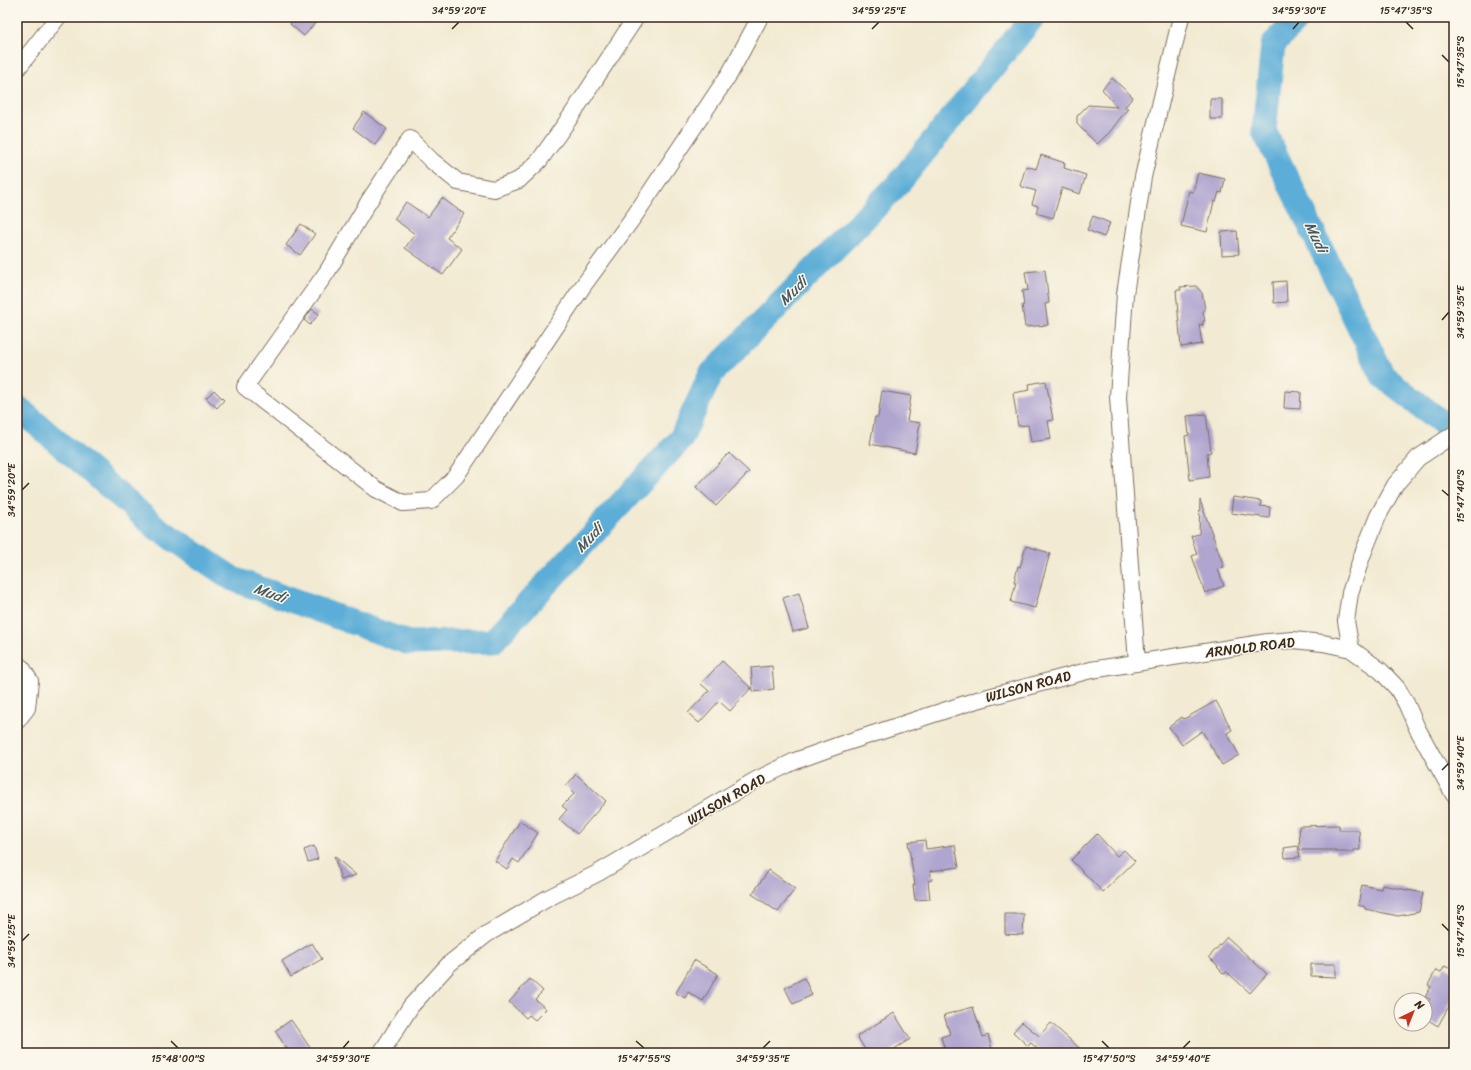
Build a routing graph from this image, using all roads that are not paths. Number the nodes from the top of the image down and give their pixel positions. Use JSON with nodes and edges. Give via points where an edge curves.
{"nodes":[{"id":1,"x":58,"y":17,"type":"edge"},
{"id":2,"x":636,"y":17,"type":"edge"},
{"id":3,"x":760,"y":17,"type":"edge"},
{"id":4,"x":1181,"y":17,"type":"edge"},
{"id":5,"x":17,"y":69,"type":"edge"},
{"id":6,"x":1454,"y":434,"type":"edge"},
{"id":7,"x":1351,"y":649,"type":"junction"},
{"id":8,"x":1137,"y":663,"type":"junction"},
{"id":9,"x":17,"y":664,"type":"edge"},
{"id":10,"x":17,"y":721,"type":"edge"},
{"id":11,"x":1454,"y":795,"type":"edge"},
{"id":12,"x":381,"y":1053,"type":"edge"}],
"edges":[{"from":1,"to":5,"type":"street"},
{"from":2,"to":3,"type":"street","via":[[540,160],[518,180],[494,189],[458,182],[410,139],[326,272],[245,387],[376,489],[403,504],[431,502],[456,476],[730,73]]},
{"from":4,"to":8,"type":"street","via":[[1143,177],[1125,294],[1118,397]]},
{"from":6,"to":7,"type":"street","via":[[1418,458],[1395,485],[1378,516],[1350,593],[1346,621]]},
{"from":7,"to":8,"type":"street","name":"ARNOLD ROAD","via":[[1293,640]]},
{"from":7,"to":11,"type":"street","name":"ARNOLD ROAD","via":[[1381,671],[1397,688]]},
{"from":8,"to":12,"type":"street","name":"WILSON ROAD","via":[[1091,670],[977,700],[808,756],[756,780],[598,873],[548,898],[487,934],[449,964],[411,1006]]},
{"from":9,"to":10,"type":"street","via":[[30,681],[27,708]]}]}
